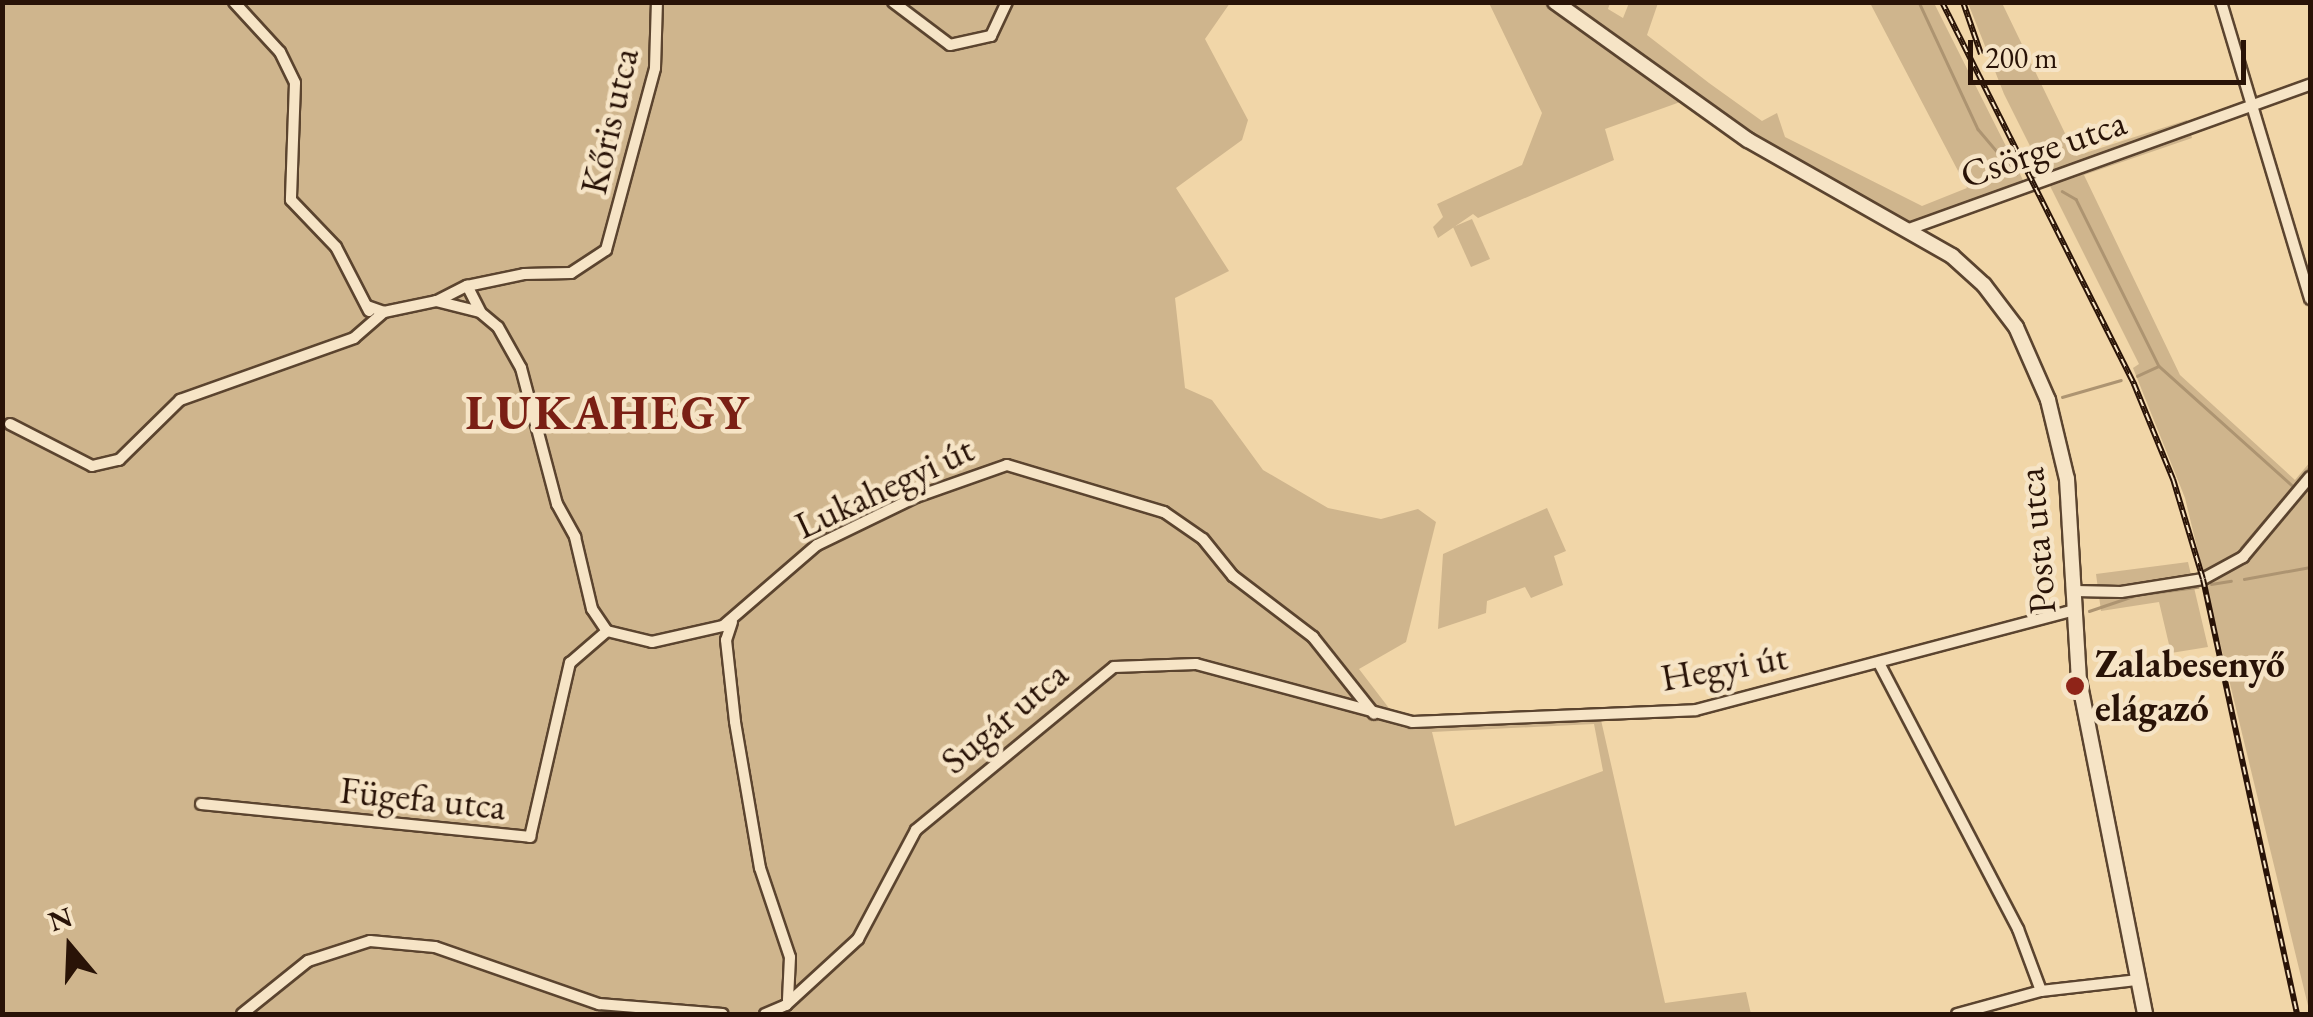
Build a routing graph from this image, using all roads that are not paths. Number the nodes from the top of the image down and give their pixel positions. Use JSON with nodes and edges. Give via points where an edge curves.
{"nodes":[{"id":1,"x":234,"y":2,"type":"edge"},
{"id":2,"x":657,"y":2,"type":"edge"},
{"id":3,"x":893,"y":2,"type":"edge"},
{"id":4,"x":1008,"y":2,"type":"edge"},
{"id":5,"x":1556,"y":2,"type":"edge"},
{"id":6,"x":2222,"y":2,"type":"edge"},
{"id":7,"x":2310,"y":85,"type":"edge"},
{"id":8,"x":2254,"y":103,"type":"junction"},
{"id":9,"x":1909,"y":229,"type":"junction"},
{"id":10,"x":467,"y":286,"type":"junction"},
{"id":11,"x":2310,"y":299,"type":"edge"},
{"id":12,"x":436,"y":301,"type":"junction"},
{"id":13,"x":367,"y":306,"type":"junction"},
{"id":14,"x":384,"y":312,"type":"junction"},
{"id":15,"x":480,"y":312,"type":"junction"},
{"id":16,"x":372,"y":322,"type":"junction"},
{"id":17,"x":10,"y":424,"type":"dead end"},
{"id":18,"x":2310,"y":477,"type":"edge"},
{"id":19,"x":2075,"y":591,"type":"junction"},
{"id":20,"x":2075,"y":610,"type":"junction"},
{"id":21,"x":732,"y":620,"type":"junction"},
{"id":22,"x":712,"y":629,"type":"junction"},
{"id":23,"x":606,"y":631,"type":"junction"},
{"id":24,"x":726,"y":640,"type":"junction"},
{"id":25,"x":1880,"y":665,"type":"junction"},
{"id":26,"x":1374,"y":714,"type":"junction"},
{"id":27,"x":201,"y":804,"type":"dead end"},
{"id":28,"x":2138,"y":980,"type":"junction"},
{"id":29,"x":2041,"y":991,"type":"junction"},
{"id":30,"x":784,"y":1010,"type":"edge"},
{"id":31,"x":242,"y":1014,"type":"edge"},
{"id":32,"x":723,"y":1014,"type":"edge"},
{"id":33,"x":766,"y":1014,"type":"edge"},
{"id":34,"x":1957,"y":1014,"type":"edge"},
{"id":35,"x":2145,"y":1014,"type":"edge"}],
"edges":[{"from":1,"to":13,"type":"street","via":[[280,52],[295,83],[291,200],[336,247]]},
{"from":2,"to":10,"type":"street","name":"Kőris utca","via":[[655,68],[606,250],[571,273]]},
{"from":3,"to":4,"type":"street","via":[[950,44],[991,36]]},
{"from":5,"to":9,"type":"main road","name":"Posta utca","via":[[1682,96]]},
{"from":6,"to":8,"type":"street"},
{"from":7,"to":8,"type":"street","name":"Csörge utca"},
{"from":8,"to":9,"type":"street","name":"Csörge utca"},
{"from":8,"to":11,"type":"street"},
{"from":9,"to":19,"type":"main road","name":"Posta utca","via":[[1984,285],[2039,373],[2070,498]]},
{"from":10,"to":12,"type":"street"},
{"from":10,"to":15,"type":"street"},
{"from":12,"to":14,"type":"street"},
{"from":12,"to":15,"type":"street"},
{"from":13,"to":14,"type":"street"},
{"from":13,"to":16,"type":"street"},
{"from":14,"to":16,"type":"street"},
{"from":15,"to":23,"type":"street","via":[[517,357],[592,609]]},
{"from":16,"to":17,"type":"street","via":[[354,338],[180,400],[119,460],[92,466]]},
{"from":18,"to":19,"type":"street","via":[[2243,558],[2203,579],[2121,592]]},
{"from":19,"to":20,"type":"main road","name":"Posta utca"},
{"from":20,"to":25,"type":"street","name":"Hegyi út"},
{"from":20,"to":28,"type":"main road","name":"Posta utca","via":[[2079,680]]},
{"from":21,"to":22,"type":"street","name":"Lukahegyi út"},
{"from":21,"to":24,"type":"street"},
{"from":21,"to":26,"type":"street","name":"Lukahegyi út","via":[[817,545],[916,497],[1007,464],[1164,512],[1312,637]]},
{"from":22,"to":23,"type":"street","name":"Lukahegyi út","via":[[652,642]]},
{"from":22,"to":24,"type":"street"},
{"from":23,"to":27,"type":"street","name":"Fügefa utca","via":[[570,663],[530,837]]},
{"from":24,"to":30,"type":"street","via":[[754,838],[794,977]]},
{"from":25,"to":26,"type":"street","name":"Hegyi út","via":[[1696,710],[1436,722]]},
{"from":25,"to":29,"type":"street","via":[[2018,929]]},
{"from":26,"to":30,"type":"street","name":"Sugár utca","via":[[1196,664],[1145,662],[1105,672],[916,830],[858,939]]},
{"from":28,"to":29,"type":"street"},
{"from":28,"to":35,"type":"main road","name":"Posta utca"},
{"from":29,"to":34,"type":"street"},
{"from":30,"to":33,"type":"street","name":"Sugár utca"},
{"from":31,"to":32,"type":"street","via":[[308,960],[370,942],[435,947],[599,1004]]}]}
